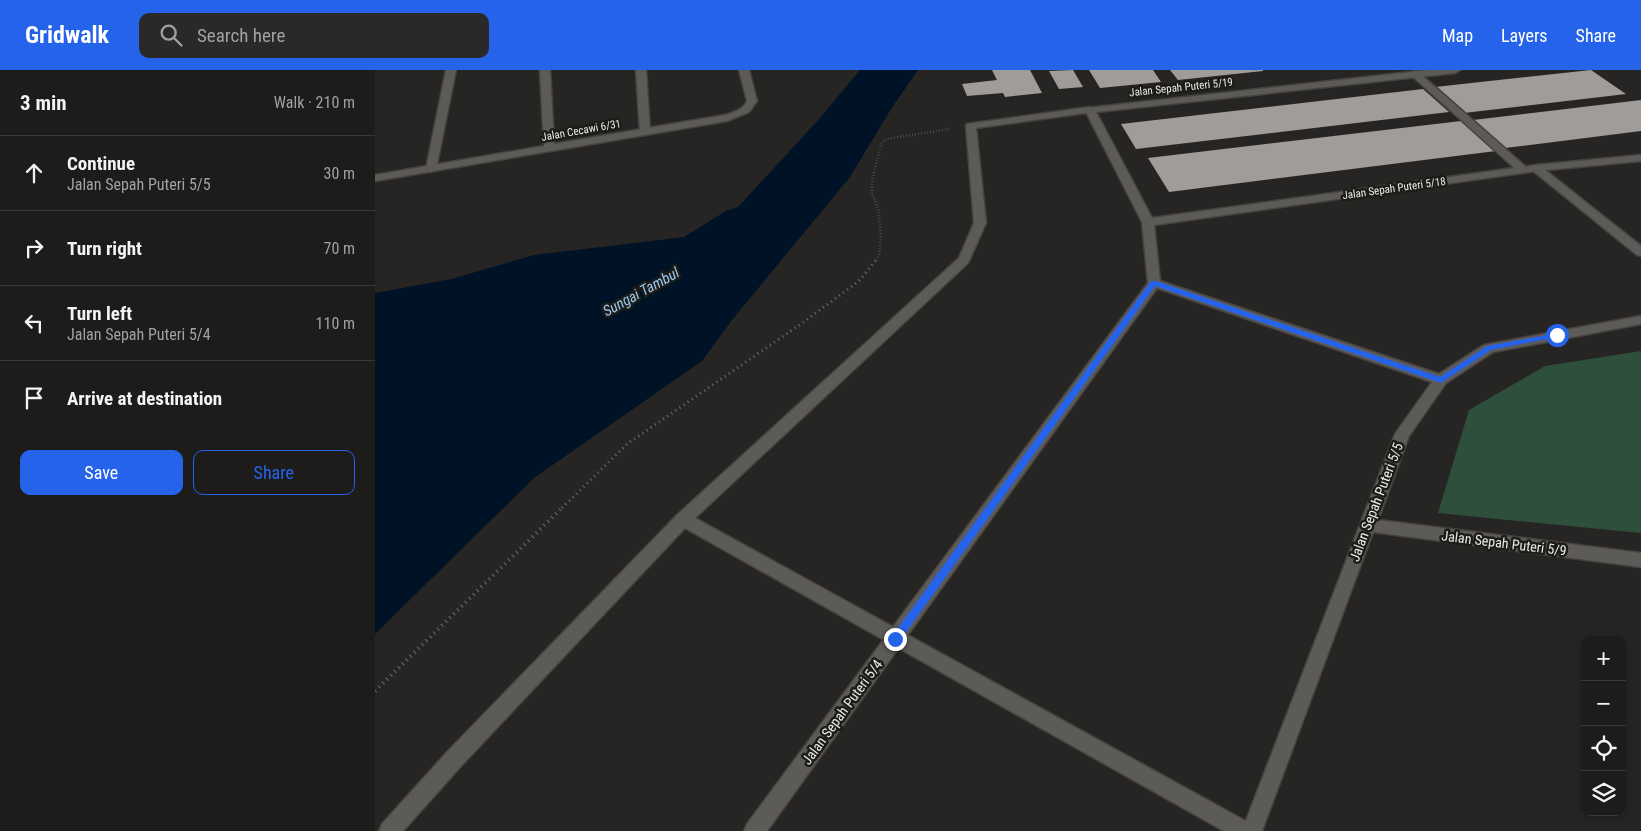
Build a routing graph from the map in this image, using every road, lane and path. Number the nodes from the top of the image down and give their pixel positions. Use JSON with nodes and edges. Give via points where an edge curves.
{"nodes":[{"id":1,"x":451,"y":70,"type":"edge"},
{"id":2,"x":545,"y":70,"type":"edge"},
{"id":3,"x":641,"y":70,"type":"edge"},
{"id":4,"x":744,"y":70,"type":"edge"},
{"id":5,"x":1455,"y":70,"type":"edge"},
{"id":6,"x":1415,"y":74,"type":"junction"},
{"id":7,"x":1089,"y":110,"type":"junction"},
{"id":8,"x":971,"y":126,"type":"junction"},
{"id":9,"x":645,"y":132,"type":"junction"},
{"id":10,"x":549,"y":148,"type":"junction"},
{"id":11,"x":1641,"y":158,"type":"edge"},
{"id":12,"x":1536,"y":168,"type":"junction"},
{"id":13,"x":431,"y":169,"type":"junction"},
{"id":14,"x":1523,"y":170,"type":"junction"},
{"id":15,"x":375,"y":178,"type":"edge"},
{"id":16,"x":1148,"y":222,"type":"junction"},
{"id":17,"x":1641,"y":252,"type":"edge"},
{"id":18,"x":1154,"y":283,"type":"junction"},
{"id":19,"x":1641,"y":320,"type":"edge"},
{"id":20,"x":1441,"y":380,"type":"junction"},
{"id":21,"x":683,"y":519,"type":"junction"},
{"id":22,"x":1367,"y":525,"type":"junction"},
{"id":23,"x":1641,"y":560,"type":"edge"},
{"id":24,"x":895,"y":639,"type":"junction"},
{"id":25,"x":375,"y":691,"type":"edge"},
{"id":26,"x":389,"y":831,"type":"edge"},
{"id":27,"x":754,"y":831,"type":"edge"},
{"id":28,"x":1244,"y":831,"type":"edge"},
{"id":29,"x":1252,"y":831,"type":"edge"}],
"edges":[{"from":1,"to":13,"type":"street"},
{"from":2,"to":10,"type":"street"},
{"from":3,"to":9,"type":"street"},
{"from":4,"to":9,"type":"street","name":"Jalan Cecawi 6/31","via":[[754,98],[748,110],[727,118]]},
{"from":5,"to":6,"type":"street","name":"Jalan Sepah Puteri 5/19"},
{"from":6,"to":7,"type":"street","name":"Jalan Sepah Puteri 5/19"},
{"from":6,"to":14,"type":"street"},
{"from":7,"to":8,"type":"street","name":"Jalan Sepah Puteri 5/19"},
{"from":7,"to":16,"type":"street"},
{"from":8,"to":21,"type":"street","via":[[980,224],[964,260]]},
{"from":8,"to":25,"type":"path","via":[[887,139],[881,144],[872,181],[881,236],[879,256],[859,281],[627,444]]},
{"from":9,"to":10,"type":"street","name":"Jalan Cecawi 6/31"},
{"from":10,"to":13,"type":"street","name":"Jalan Cecawi 6/31"},
{"from":11,"to":12,"type":"street","name":"Jalan Sepah Puteri 5/18"},
{"from":12,"to":14,"type":"street","name":"Jalan Sepah Puteri 5/18"},
{"from":12,"to":17,"type":"street"},
{"from":13,"to":15,"type":"street","name":"Jalan Cecawi 6/31"},
{"from":14,"to":16,"type":"street","name":"Jalan Sepah Puteri 5/18"},
{"from":16,"to":18,"type":"street"},
{"from":18,"to":20,"type":"street"},
{"from":18,"to":24,"type":"street","name":"Jalan Sepah Puteri 5/4"},
{"from":19,"to":20,"type":"street","name":"Jalan Sepah Puteri 5/5","via":[[1489,348]]},
{"from":20,"to":22,"type":"street","name":"Jalan Sepah Puteri 5/5","via":[[1402,434]]},
{"from":21,"to":24,"type":"street"},
{"from":21,"to":26,"type":"street"},
{"from":22,"to":23,"type":"street","name":"Jalan Sepah Puteri 5/9"},
{"from":22,"to":29,"type":"street","name":"Jalan Sepah Puteri 5/5"},
{"from":24,"to":27,"type":"street","name":"Jalan Sepah Puteri 5/4"},
{"from":24,"to":28,"type":"street"}]}
